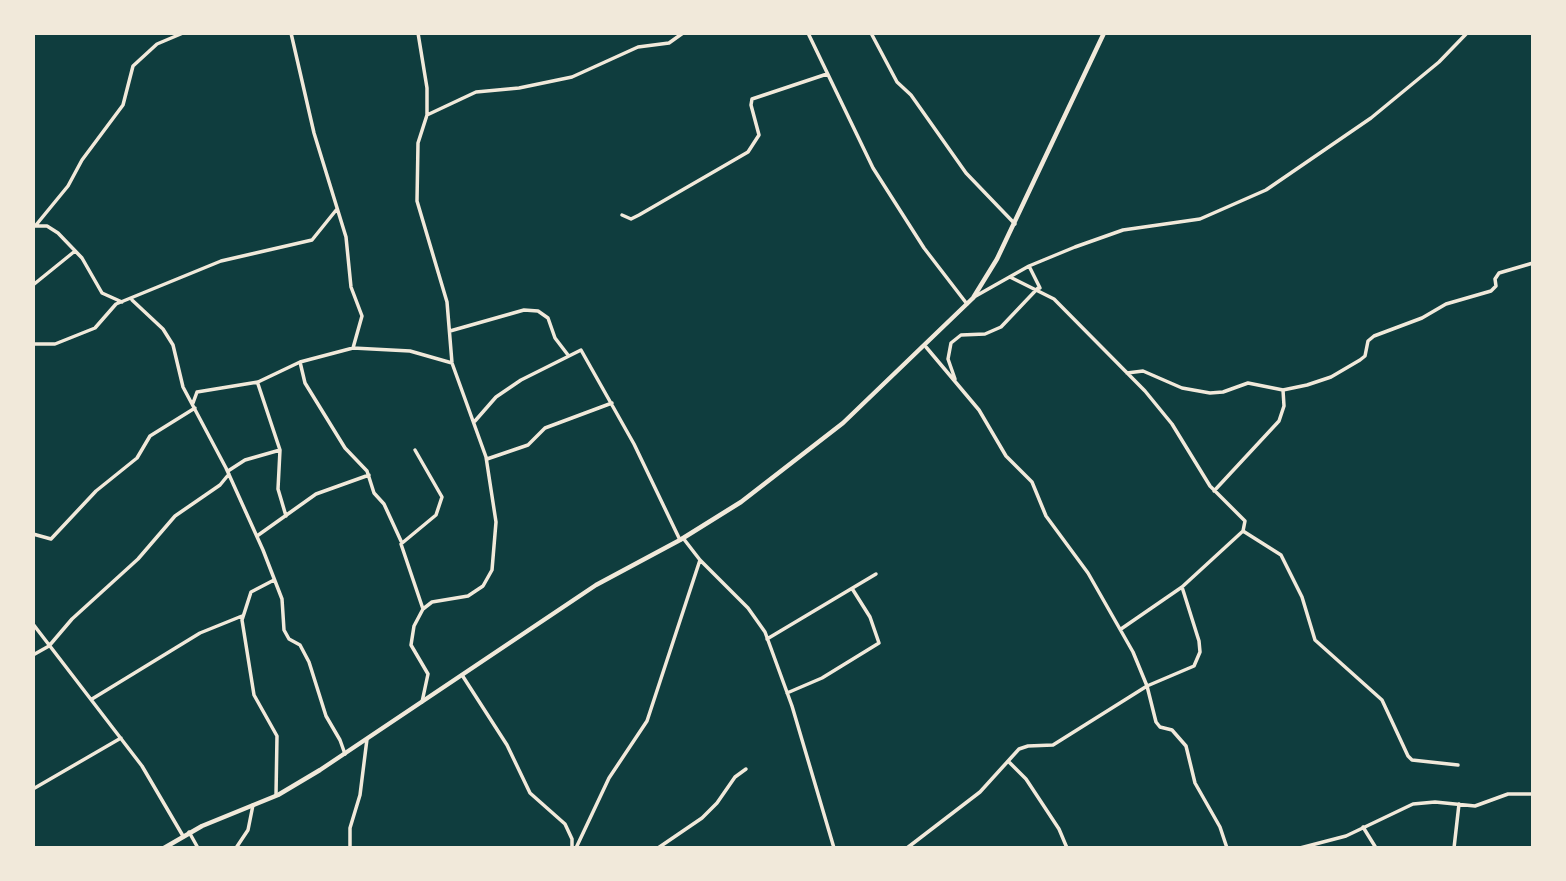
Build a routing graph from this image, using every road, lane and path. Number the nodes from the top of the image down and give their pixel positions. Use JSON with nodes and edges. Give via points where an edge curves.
{"nodes":[{"id":1,"x":183,"y":33,"type":"edge"},
{"id":2,"x":292,"y":33,"type":"edge"},
{"id":3,"x":418,"y":33,"type":"edge"},
{"id":4,"x":683,"y":33,"type":"edge"},
{"id":5,"x":808,"y":33,"type":"edge"},
{"id":6,"x":871,"y":33,"type":"edge"},
{"id":7,"x":1104,"y":33,"type":"edge"},
{"id":8,"x":1466,"y":33,"type":"edge"},
{"id":9,"x":827,"y":74,"type":"junction"},
{"id":10,"x":427,"y":115,"type":"junction"},
{"id":11,"x":337,"y":209,"type":"junction"},
{"id":12,"x":622,"y":215,"type":"dead end"},
{"id":13,"x":1014,"y":224,"type":"junction"},
{"id":14,"x":35,"y":226,"type":"edge"},
{"id":15,"x":76,"y":251,"type":"junction"},
{"id":16,"x":1533,"y":263,"type":"edge"},
{"id":17,"x":1029,"y":266,"type":"junction"},
{"id":18,"x":1010,"y":277,"type":"junction"},
{"id":19,"x":33,"y":285,"type":"edge"},
{"id":20,"x":1039,"y":289,"type":"junction"},
{"id":21,"x":972,"y":298,"type":"junction"},
{"id":22,"x":132,"y":300,"type":"junction"},
{"id":23,"x":122,"y":302,"type":"junction"},
{"id":24,"x":967,"y":304,"type":"junction"},
{"id":25,"x":450,"y":331,"type":"junction"},
{"id":26,"x":33,"y":344,"type":"edge"},
{"id":27,"x":926,"y":346,"type":"junction"},
{"id":28,"x":353,"y":348,"type":"junction"},
{"id":29,"x":568,"y":355,"type":"junction"},
{"id":30,"x":300,"y":362,"type":"junction"},
{"id":31,"x":452,"y":363,"type":"junction"},
{"id":32,"x":1127,"y":373,"type":"junction"},
{"id":33,"x":956,"y":381,"type":"junction"},
{"id":34,"x":258,"y":383,"type":"junction"},
{"id":35,"x":1283,"y":390,"type":"junction"},
{"id":36,"x":612,"y":403,"type":"junction"},
{"id":37,"x":194,"y":406,"type":"junction"},
{"id":38,"x":474,"y":421,"type":"junction"},
{"id":39,"x":280,"y":450,"type":"junction"},
{"id":40,"x":415,"y":450,"type":"dead end"},
{"id":41,"x":487,"y":459,"type":"junction"},
{"id":42,"x":228,"y":473,"type":"junction"},
{"id":43,"x":369,"y":475,"type":"junction"},
{"id":44,"x":1214,"y":491,"type":"junction"},
{"id":45,"x":286,"y":516,"type":"junction"},
{"id":46,"x":1243,"y":531,"type":"junction"},
{"id":47,"x":33,"y":534,"type":"edge"},
{"id":48,"x":257,"y":536,"type":"junction"},
{"id":49,"x":682,"y":539,"type":"junction"},
{"id":50,"x":401,"y":541,"type":"junction"},
{"id":51,"x":700,"y":560,"type":"junction"},
{"id":52,"x":876,"y":574,"type":"dead end"},
{"id":53,"x":274,"y":580,"type":"junction"},
{"id":54,"x":1182,"y":587,"type":"junction"},
{"id":55,"x":853,"y":590,"type":"junction"},
{"id":56,"x":423,"y":609,"type":"junction"},
{"id":57,"x":242,"y":617,"type":"junction"},
{"id":58,"x":33,"y":624,"type":"edge"},
{"id":59,"x":1121,"y":629,"type":"junction"},
{"id":60,"x":767,"y":639,"type":"junction"},
{"id":61,"x":49,"y":646,"type":"junction"},
{"id":62,"x":33,"y":655,"type":"edge"},
{"id":63,"x":462,"y":675,"type":"junction"},
{"id":64,"x":1147,"y":686,"type":"junction"},
{"id":65,"x":787,"y":693,"type":"junction"},
{"id":66,"x":92,"y":699,"type":"junction"},
{"id":67,"x":421,"y":704,"type":"junction"},
{"id":68,"x":121,"y":738,"type":"junction"},
{"id":69,"x":367,"y":739,"type":"junction"},
{"id":70,"x":345,"y":755,"type":"junction"},
{"id":71,"x":1008,"y":761,"type":"junction"},
{"id":72,"x":1458,"y":765,"type":"dead end"},
{"id":73,"x":746,"y":769,"type":"dead end"},
{"id":74,"x":33,"y":789,"type":"edge"},
{"id":75,"x":1533,"y":794,"type":"edge"},
{"id":76,"x":276,"y":796,"type":"junction"},
{"id":77,"x":1459,"y":804,"type":"junction"},
{"id":78,"x":253,"y":805,"type":"junction"},
{"id":79,"x":1363,"y":827,"type":"junction"},
{"id":80,"x":189,"y":832,"type":"junction"},
{"id":81,"x":183,"y":836,"type":"junction"},
{"id":82,"x":164,"y":848,"type":"edge"},
{"id":83,"x":198,"y":848,"type":"edge"},
{"id":84,"x":236,"y":848,"type":"edge"},
{"id":85,"x":350,"y":848,"type":"edge"},
{"id":86,"x":574,"y":848,"type":"edge"},
{"id":87,"x":657,"y":848,"type":"edge"},
{"id":88,"x":834,"y":848,"type":"edge"},
{"id":89,"x":907,"y":848,"type":"edge"},
{"id":90,"x":1067,"y":848,"type":"edge"},
{"id":91,"x":1227,"y":848,"type":"edge"},
{"id":92,"x":1300,"y":848,"type":"edge"},
{"id":93,"x":1376,"y":848,"type":"edge"},
{"id":94,"x":1454,"y":848,"type":"edge"}],
"edges":[{"from":1,"to":14,"type":"street","via":[[157,44],[133,66],[123,105],[68,187]]},
{"from":2,"to":11,"type":"street"},
{"from":3,"to":10,"type":"street"},
{"from":4,"to":10,"type":"street","via":[[670,43],[638,47],[572,78],[476,92]]},
{"from":5,"to":9,"type":"street"},
{"from":6,"to":13,"type":"street","via":[[897,82],[959,164]]},
{"from":7,"to":13,"type":"street"},
{"from":8,"to":17,"type":"street","via":[[1439,62],[1371,118],[1278,184],[1200,219],[1124,230]]},
{"from":9,"to":12,"type":"street","via":[[752,99],[759,135],[748,152],[639,215],[631,219]]},
{"from":9,"to":24,"type":"street","via":[[899,211]]},
{"from":10,"to":25,"type":"street","via":[[418,143],[415,185],[447,302]]},
{"from":11,"to":22,"type":"street","via":[[312,240],[232,258]]},
{"from":11,"to":28,"type":"street","via":[[349,256],[351,287],[362,316]]},
{"from":13,"to":21,"type":"street"},
{"from":14,"to":15,"type":"street","via":[[50,228]]},
{"from":15,"to":19,"type":"street"},
{"from":15,"to":23,"type":"street","via":[[102,293]]},
{"from":16,"to":35,"type":"street","via":[[1499,273],[1491,291],[1446,304],[1374,336],[1365,356],[1331,377]]},
{"from":17,"to":18,"type":"street"},
{"from":17,"to":20,"type":"street"},
{"from":18,"to":20,"type":"street"},
{"from":18,"to":21,"type":"street"},
{"from":20,"to":32,"type":"street"},
{"from":20,"to":33,"type":"street","via":[[1001,327],[985,334],[961,335],[951,343],[948,359]]},
{"from":21,"to":24,"type":"street"},
{"from":22,"to":23,"type":"street"},
{"from":22,"to":37,"type":"street","via":[[173,345],[181,381]]},
{"from":23,"to":26,"type":"street","via":[[95,328],[55,344]]},
{"from":24,"to":27,"type":"street"},
{"from":25,"to":29,"type":"street","via":[[524,310],[538,311],[548,318]]},
{"from":25,"to":31,"type":"street"},
{"from":27,"to":33,"type":"street"},
{"from":27,"to":49,"type":"street","via":[[804,456]]},
{"from":28,"to":30,"type":"street"},
{"from":28,"to":31,"type":"street","via":[[410,351]]},
{"from":29,"to":36,"type":"street","via":[[583,351]]},
{"from":29,"to":38,"type":"street","via":[[510,387]]},
{"from":30,"to":34,"type":"street"},
{"from":30,"to":43,"type":"street","via":[[310,391]]},
{"from":31,"to":38,"type":"street"},
{"from":32,"to":35,"type":"street","via":[[1143,370],[1203,392],[1223,392],[1248,383]]},
{"from":32,"to":44,"type":"street","via":[[1172,424]]},
{"from":33,"to":59,"type":"street","via":[[985,418],[1006,456],[1032,482],[1046,516]]},
{"from":34,"to":37,"type":"street","via":[[197,392]]},
{"from":34,"to":39,"type":"street"},
{"from":35,"to":44,"type":"street","via":[[1279,421]]},
{"from":36,"to":41,"type":"street","via":[[545,428],[528,445]]},
{"from":36,"to":49,"type":"street"},
{"from":37,"to":42,"type":"street"},
{"from":37,"to":47,"type":"street","via":[[150,436],[137,458],[88,499],[51,539]]},
{"from":38,"to":41,"type":"street"},
{"from":39,"to":42,"type":"street","via":[[245,460]]},
{"from":39,"to":45,"type":"street","via":[[278,489]]},
{"from":40,"to":50,"type":"street","via":[[440,491],[441,505],[436,515]]},
{"from":41,"to":56,"type":"street","via":[[496,511],[492,570],[474,594],[438,600]]},
{"from":42,"to":48,"type":"street"},
{"from":42,"to":61,"type":"street","via":[[220,485],[169,522]]},
{"from":43,"to":45,"type":"street","via":[[316,494]]},
{"from":43,"to":50,"type":"street"},
{"from":44,"to":46,"type":"street","via":[[1245,521]]},
{"from":45,"to":48,"type":"street"},
{"from":46,"to":54,"type":"street"},
{"from":46,"to":72,"type":"street","via":[[1281,555],[1315,640],[1382,700],[1412,760]]},
{"from":48,"to":53,"type":"street"},
{"from":49,"to":51,"type":"street"},
{"from":49,"to":63,"type":"street","via":[[599,583]]},
{"from":50,"to":56,"type":"street"},
{"from":51,"to":60,"type":"street","via":[[748,608]]},
{"from":51,"to":86,"type":"street","via":[[647,721],[609,778]]},
{"from":52,"to":55,"type":"street"},
{"from":53,"to":57,"type":"street","via":[[251,592]]},
{"from":53,"to":70,"type":"street","via":[[285,630],[309,662],[326,716]]},
{"from":54,"to":59,"type":"street"},
{"from":54,"to":64,"type":"street","via":[[1197,626],[1198,661]]},
{"from":55,"to":60,"type":"street"},
{"from":55,"to":65,"type":"street","via":[[879,643],[822,678]]},
{"from":56,"to":67,"type":"street","via":[[411,641],[428,674]]},
{"from":57,"to":66,"type":"street","via":[[200,633]]},
{"from":57,"to":76,"type":"street","via":[[254,695],[276,736]]},
{"from":58,"to":61,"type":"street"},
{"from":59,"to":64,"type":"street"},
{"from":60,"to":65,"type":"street"},
{"from":61,"to":62,"type":"street"},
{"from":61,"to":66,"type":"street"},
{"from":63,"to":67,"type":"street"},
{"from":63,"to":86,"type":"street","via":[[507,745],[530,793],[565,824]]},
{"from":64,"to":71,"type":"street","via":[[1060,741],[1045,747],[1023,747]]},
{"from":64,"to":91,"type":"street","via":[[1156,722],[1172,730],[1186,746],[1195,783]]},
{"from":65,"to":88,"type":"street"},
{"from":66,"to":68,"type":"street"},
{"from":67,"to":69,"type":"street"},
{"from":68,"to":74,"type":"street"},
{"from":68,"to":81,"type":"street"},
{"from":69,"to":70,"type":"street"},
{"from":69,"to":85,"type":"street"},
{"from":70,"to":76,"type":"street"},
{"from":71,"to":89,"type":"street","via":[[979,793]]},
{"from":71,"to":90,"type":"street","via":[[1026,779]]},
{"from":73,"to":87,"type":"street","via":[[702,818]]},
{"from":75,"to":77,"type":"street","via":[[1508,794],[1475,806]]},
{"from":76,"to":78,"type":"street"},
{"from":77,"to":79,"type":"street","via":[[1413,804]]},
{"from":77,"to":94,"type":"street"},
{"from":78,"to":80,"type":"street"},
{"from":78,"to":84,"type":"street","via":[[248,830]]},
{"from":79,"to":92,"type":"street"},
{"from":79,"to":93,"type":"street"},
{"from":80,"to":81,"type":"street"},
{"from":80,"to":83,"type":"street"},
{"from":81,"to":82,"type":"street"}]}
